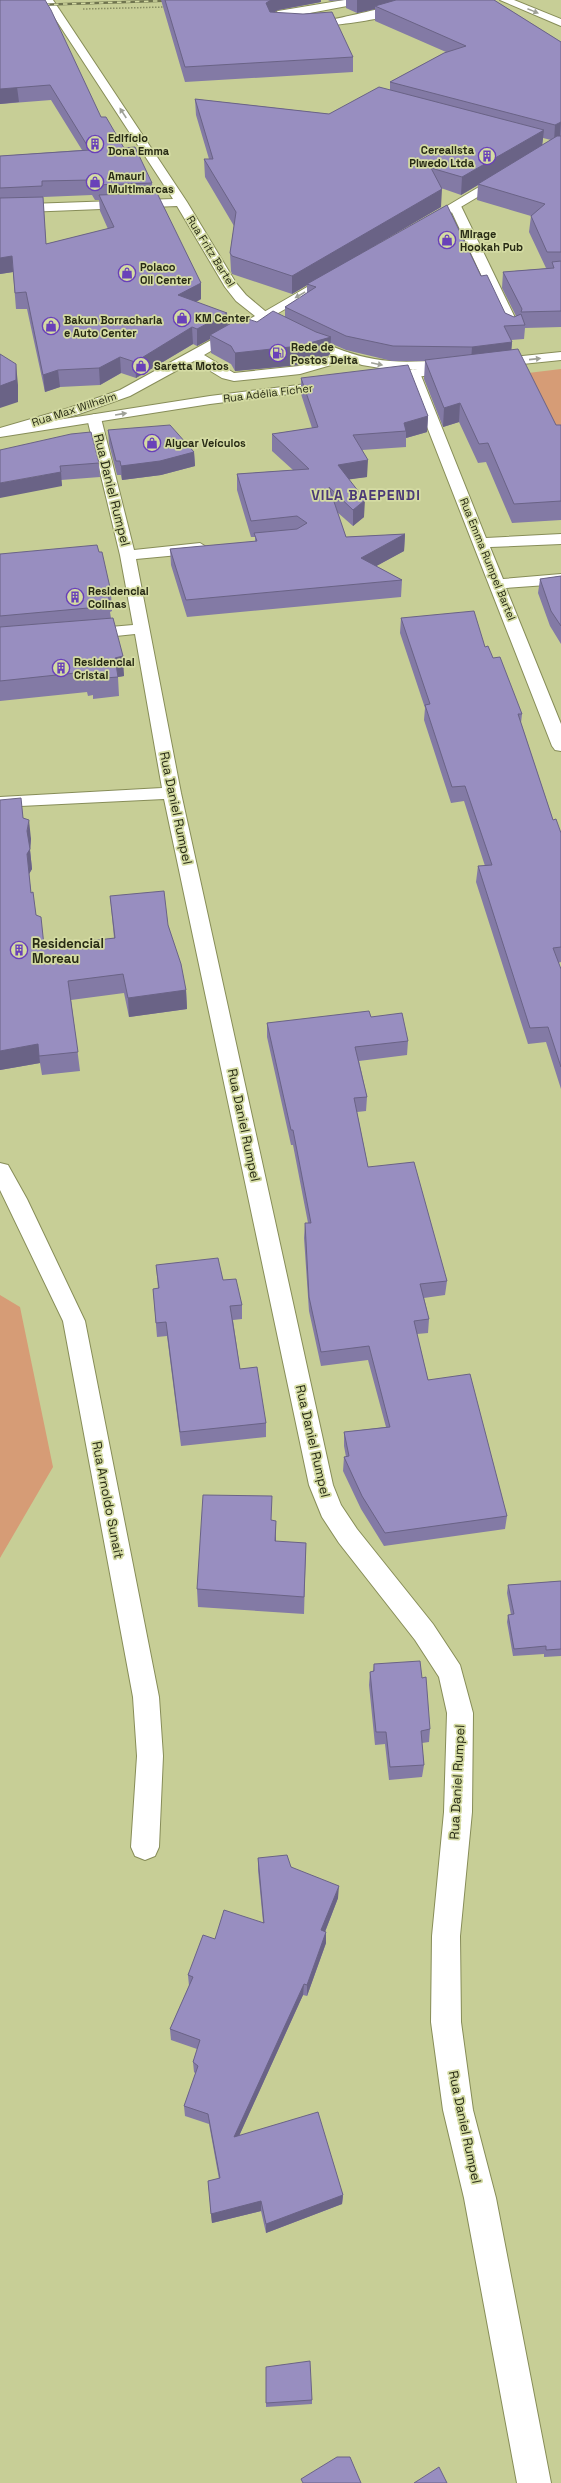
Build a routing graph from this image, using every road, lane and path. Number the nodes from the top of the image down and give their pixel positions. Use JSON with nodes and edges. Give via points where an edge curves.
{"nodes":[{"id":1,"x":48,"y":0,"type":"edge"},
{"id":2,"x":363,"y":0,"type":"edge"},
{"id":3,"x":419,"y":0,"type":"edge"},
{"id":4,"x":505,"y":0,"type":"edge"},
{"id":5,"x":172,"y":6,"type":"edge"},
{"id":6,"x":56,"y":10,"type":"junction"},
{"id":7,"x":561,"y":23,"type":"edge"},
{"id":8,"x":514,"y":170,"type":"edge"},
{"id":9,"x":181,"y":202,"type":"junction"},
{"id":10,"x":455,"y":206,"type":"junction"},
{"id":11,"x":0,"y":209,"type":"edge"},
{"id":12,"x":414,"y":229,"type":"edge"},
{"id":13,"x":346,"y":268,"type":"edge"},
{"id":14,"x":507,"y":276,"type":"edge"},
{"id":15,"x":491,"y":278,"type":"junction"},
{"id":16,"x":264,"y":316,"type":"junction"},
{"id":17,"x":512,"y":326,"type":"edge"},
{"id":18,"x":194,"y":355,"type":"junction"},
{"id":19,"x":347,"y":356,"type":"junction"},
{"id":20,"x":561,"y":356,"type":"edge"},
{"id":21,"x":483,"y":364,"type":"edge"},
{"id":22,"x":413,"y":373,"type":"junction"},
{"id":23,"x":369,"y":379,"type":"edge"},
{"id":24,"x":348,"y":383,"type":"edge"},
{"id":25,"x":94,"y":418,"type":"junction"},
{"id":26,"x":0,"y":433,"type":"edge"},
{"id":27,"x":561,"y":539,"type":"edge"},
{"id":28,"x":481,"y":543,"type":"junction"},
{"id":29,"x":212,"y":547,"type":"edge"},
{"id":30,"x":128,"y":555,"type":"junction"},
{"id":31,"x":561,"y":579,"type":"edge"},
{"id":32,"x":498,"y":584,"type":"junction"},
{"id":33,"x":141,"y":628,"type":"junction"},
{"id":34,"x":70,"y":635,"type":"edge"},
{"id":35,"x":561,"y":746,"type":"edge"},
{"id":36,"x":172,"y":793,"type":"junction"},
{"id":37,"x":0,"y":802,"type":"edge"},
{"id":38,"x":0,"y":1171,"type":"edge"},
{"id":39,"x":145,"y":1847,"type":"dead end"},
{"id":40,"x":534,"y":2483,"type":"edge"}],
"edges":[{"from":1,"to":6,"type":"main road","name":"Rua Fritz Bartel"},
{"from":2,"to":3,"type":"main road","via":[[278,14],[272,18],[279,26],[300,26],[398,10]]},
{"from":4,"to":7,"type":"main road","one_way":true},
{"from":5,"to":6,"type":"path"},
{"from":9,"to":6,"type":"main road","name":"Rua Fritz Bartel","one_way":true},
{"from":8,"to":10,"type":"main road"},
{"from":9,"to":11,"type":"main road"},
{"from":9,"to":16,"type":"main road","name":"Rua Fritz Bartel","via":[[230,284],[241,298]]},
{"from":10,"to":12,"type":"main road"},
{"from":10,"to":15,"type":"main road"},
{"from":13,"to":16,"type":"main road","name":"Rua Max Wilhelm","one_way":true},
{"from":14,"to":15,"type":"main road"},
{"from":15,"to":17,"type":"main road"},
{"from":16,"to":18,"type":"main road","name":"Rua Max Wilhelm"},
{"from":16,"to":19,"type":"main road","name":"Rua Fritz Bartel"},
{"from":18,"to":19,"type":"main road","via":[[227,376],[234,377],[300,370]]},
{"from":18,"to":26,"type":"main road","name":"Rua Max Wilhelm","via":[[156,377],[103,402]]},
{"from":19,"to":22,"type":"main road","name":"Rua Fritz Bartel","one_way":true,"via":[[383,365],[468,366]]},
{"from":21,"to":20,"type":"main road","one_way":true},
{"from":22,"to":23,"type":"main road"},
{"from":22,"to":28,"type":"main road","name":"Rua Emma Rumpel Bartel"},
{"from":25,"to":24,"type":"main road","name":"Rua Adélia Ficher","one_way":true},
{"from":25,"to":26,"type":"main road","name":"Rua Adélia Ficher"},
{"from":25,"to":30,"type":"main road","name":"Rua Daniel Rumpel"},
{"from":27,"to":28,"type":"main road"},
{"from":28,"to":32,"type":"main road","name":"Rua Emma Rumpel Bartel"},
{"from":29,"to":30,"type":"main road"},
{"from":30,"to":33,"type":"main road","name":"Rua Daniel Rumpel"},
{"from":31,"to":32,"type":"main road"},
{"from":32,"to":35,"type":"main road","name":"Rua Emma Rumpel Bartel"},
{"from":33,"to":34,"type":"main road"},
{"from":33,"to":36,"type":"main road","name":"Rua Daniel Rumpel"},
{"from":36,"to":37,"type":"main road"},
{"from":36,"to":40,"type":"main road","name":"Rua Daniel Rumpel","via":[[321,1485],[331,1510],[348,1536],[424,1632],[451,1673],[460,1713],[458,1812],[446,1936],[446,2022],[458,2110],[480,2198]]},
{"from":38,"to":39,"type":"main road","name":"Rua Arnoldo Sunait","via":[[74,1321],[146,1697],[150,1756]]}]}
